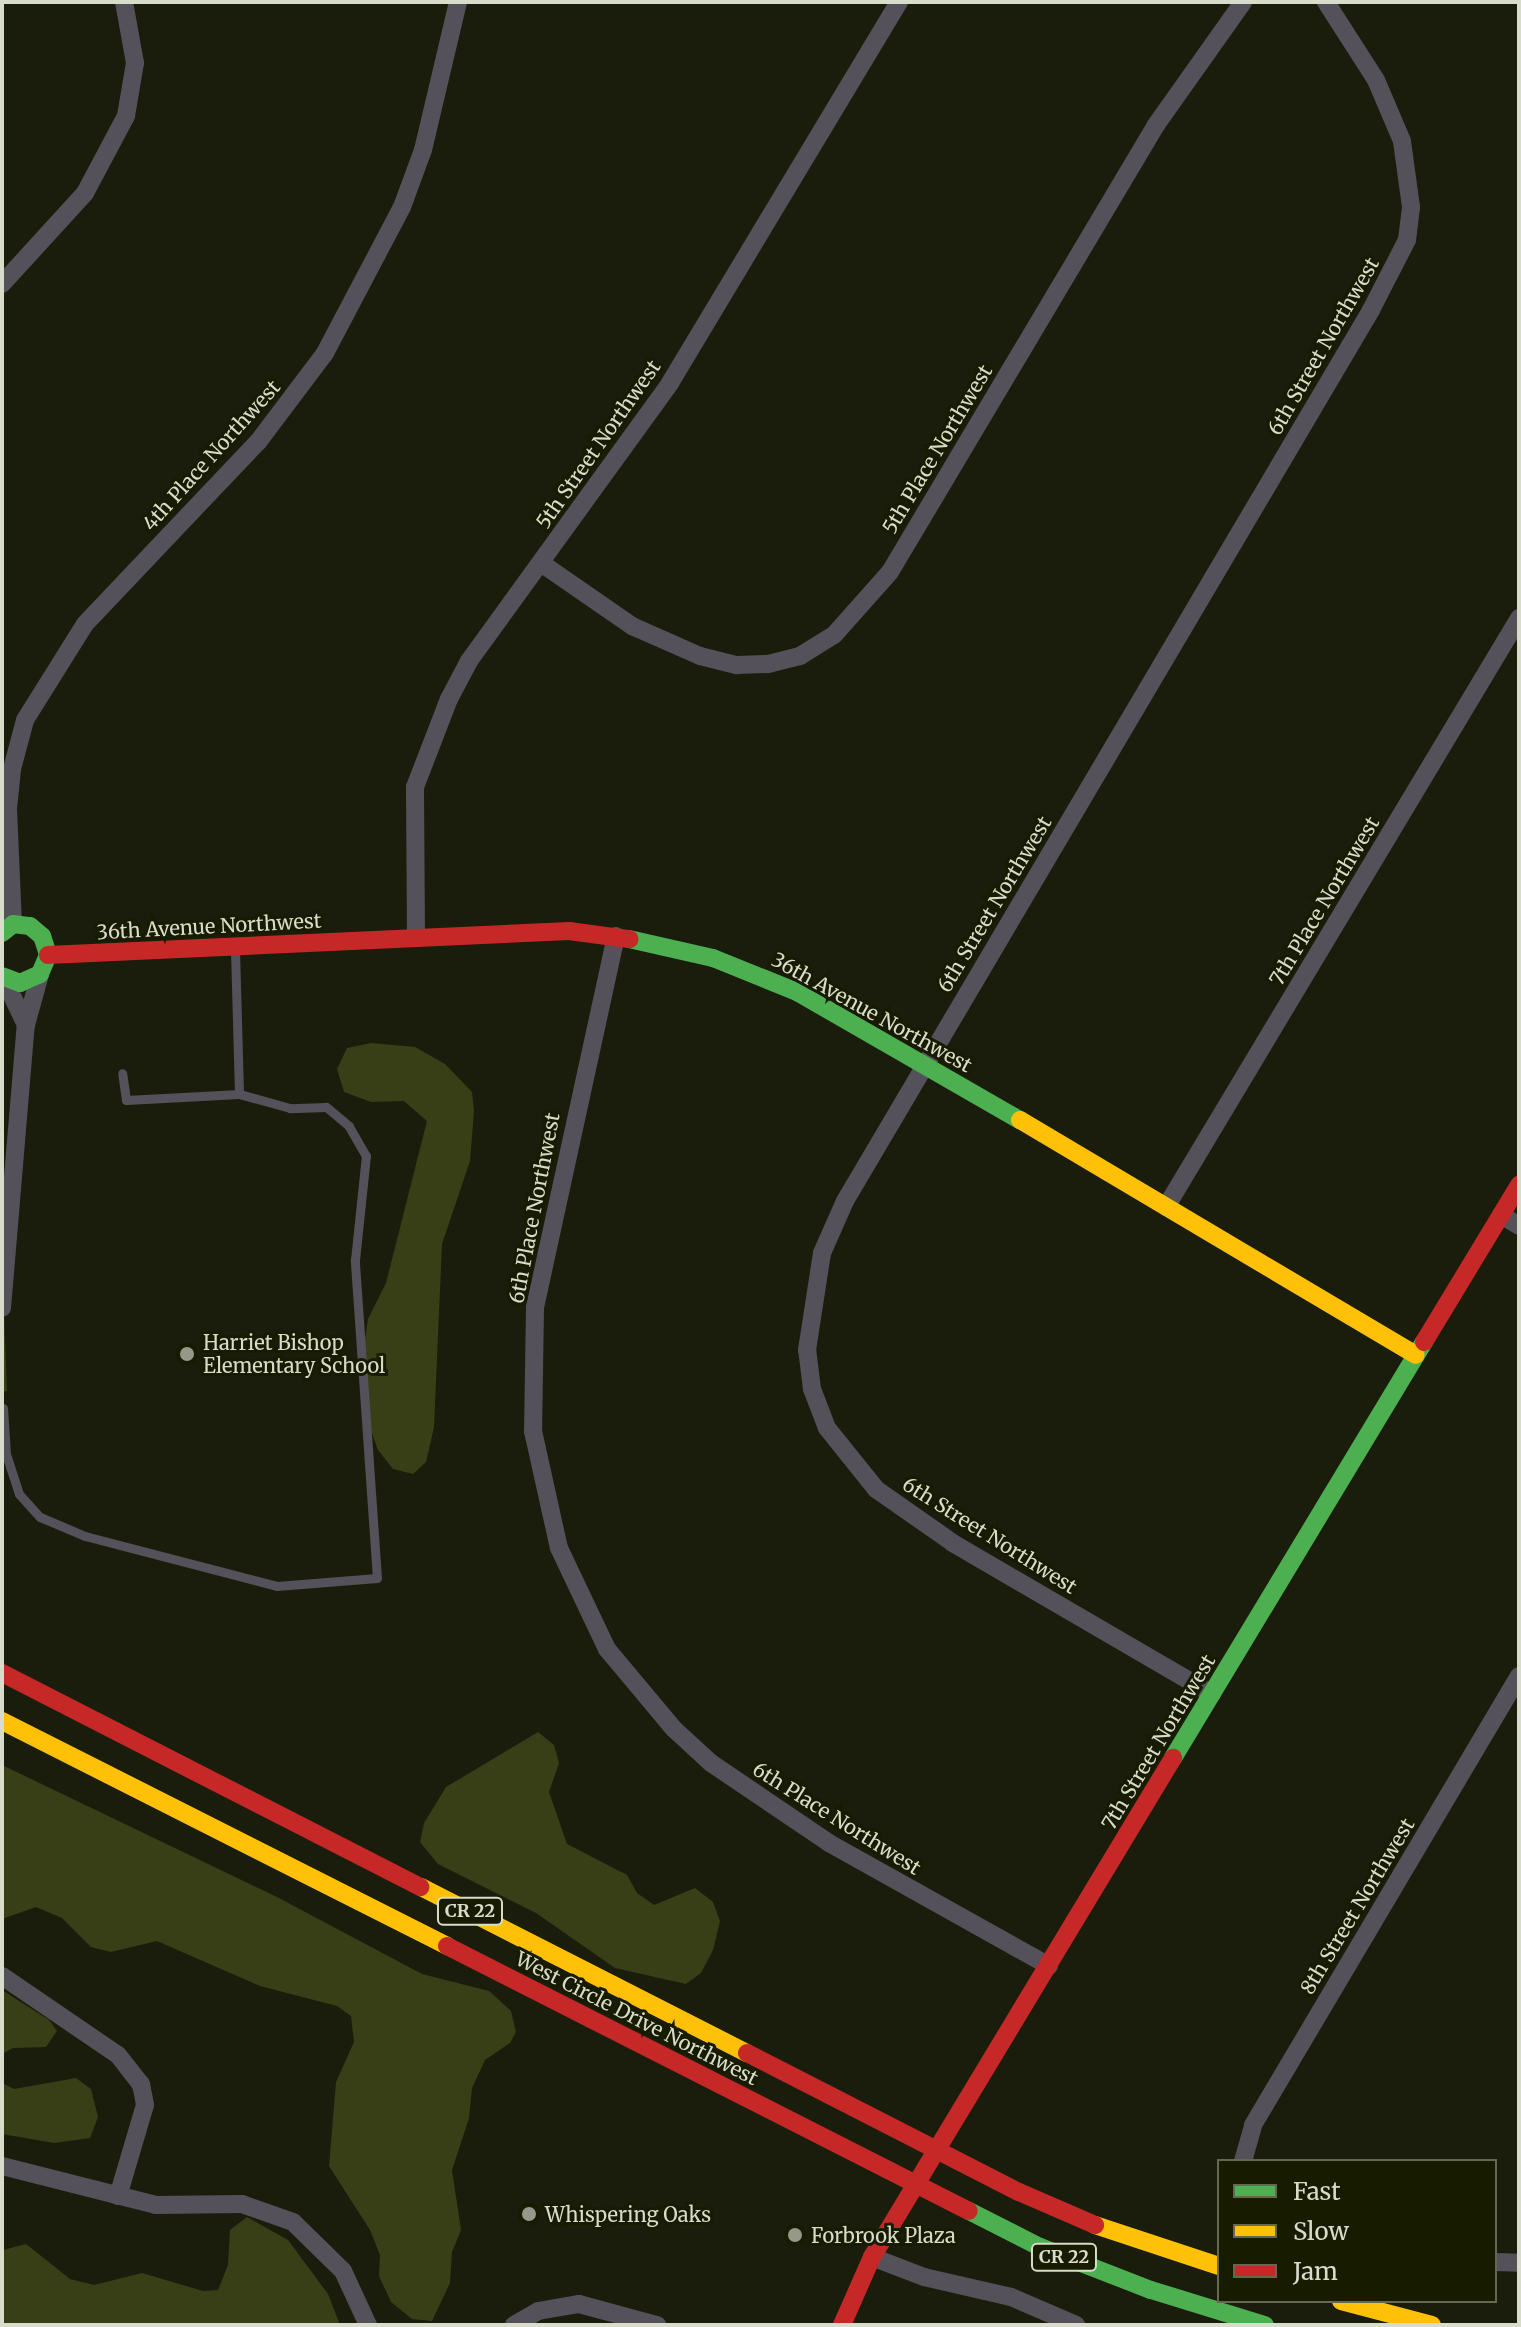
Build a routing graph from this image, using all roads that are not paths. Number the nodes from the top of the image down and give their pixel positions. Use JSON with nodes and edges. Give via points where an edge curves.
{"nodes":[{"id":1,"x":124,"y":2,"type":"edge"},
{"id":2,"x":458,"y":2,"type":"edge"},
{"id":3,"x":899,"y":2,"type":"edge"},
{"id":4,"x":1243,"y":2,"type":"edge"},
{"id":5,"x":1326,"y":2,"type":"edge"},
{"id":6,"x":2,"y":284,"type":"edge"},
{"id":7,"x":541,"y":563,"type":"junction"},
{"id":8,"x":1519,"y":618,"type":"edge"},
{"id":9,"x":8,"y":929,"type":"edge"},
{"id":10,"x":416,"y":934,"type":"junction"},
{"id":11,"x":616,"y":936,"type":"junction"},
{"id":12,"x":235,"y":947,"type":"junction"},
{"id":13,"x":48,"y":955,"type":"junction"},
{"id":14,"x":40,"y":974,"type":"junction"},
{"id":15,"x":3,"y":977,"type":"edge"},
{"id":16,"x":26,"y":1025,"type":"junction"},
{"id":17,"x":925,"y":1064,"type":"junction"},
{"id":18,"x":122,"y":1073,"type":"dead end"},
{"id":19,"x":239,"y":1094,"type":"junction"},
{"id":20,"x":1519,"y":1185,"type":"edge"},
{"id":21,"x":1166,"y":1207,"type":"junction"},
{"id":22,"x":1501,"y":1215,"type":"junction"},
{"id":23,"x":1519,"y":1226,"type":"edge"},
{"id":24,"x":2,"y":1308,"type":"edge"},
{"id":25,"x":1415,"y":1355,"type":"junction"},
{"id":26,"x":3,"y":1408,"type":"edge"},
{"id":27,"x":2,"y":1673,"type":"edge"},
{"id":28,"x":1519,"y":1676,"type":"edge"},
{"id":29,"x":1212,"y":1694,"type":"junction"},
{"id":30,"x":2,"y":1721,"type":"edge"},
{"id":31,"x":1049,"y":1966,"type":"junction"},
{"id":32,"x":2,"y":1976,"type":"edge"},
{"id":33,"x":938,"y":2151,"type":"junction"},
{"id":34,"x":1244,"y":2159,"type":"edge"},
{"id":35,"x":2,"y":2166,"type":"edge"},
{"id":36,"x":917,"y":2185,"type":"junction"},
{"id":37,"x":118,"y":2196,"type":"junction"},
{"id":38,"x":872,"y":2257,"type":"junction"},
{"id":39,"x":1497,"y":2262,"type":"edge"},
{"id":40,"x":1519,"y":2263,"type":"edge"},
{"id":41,"x":1217,"y":2265,"type":"edge"},
{"id":42,"x":1349,"y":2303,"type":"edge"},
{"id":43,"x":368,"y":2325,"type":"edge"},
{"id":44,"x":514,"y":2325,"type":"edge"},
{"id":45,"x":657,"y":2325,"type":"edge"},
{"id":46,"x":842,"y":2325,"type":"edge"},
{"id":47,"x":1076,"y":2325,"type":"edge"},
{"id":48,"x":1265,"y":2325,"type":"edge"},
{"id":49,"x":1432,"y":2325,"type":"edge"}],
"edges":[{"from":1,"to":6,"type":"street","via":[[135,63],[126,116],[85,193]]},
{"from":2,"to":9,"type":"street","name":"4th Place Northwest","via":[[423,150],[402,207],[325,353],[258,442],[85,624],[25,720],[8,808]]},
{"from":3,"to":7,"type":"street","name":"5th Street Northwest","via":[[670,383]]},
{"from":4,"to":7,"type":"street","name":"5th Place Northwest","via":[[1163,114],[890,572],[834,635],[800,656],[768,664],[737,665],[700,656],[632,626]]},
{"from":5,"to":17,"type":"street","name":"6th Street Northwest","via":[[1376,80],[1402,141],[1411,207],[1407,240],[1371,310]]},
{"from":7,"to":10,"type":"street","name":"5th Street Northwest","via":[[469,661],[423,761],[415,787]]},
{"from":8,"to":21,"type":"street","name":"7th Place Northwest"},
{"from":9,"to":13,"type":"street","via":[[30,926],[42,936]]},
{"from":10,"to":11,"type":"street","name":"36th Avenue Northwest","via":[[569,931]]},
{"from":10,"to":12,"type":"street","name":"36th Avenue Northwest"},
{"from":11,"to":17,"type":"street","name":"36th Avenue Northwest","via":[[666,944],[757,974]]},
{"from":11,"to":31,"type":"street","name":"6th Place Northwest","via":[[535,1307],[530,1376],[544,1497],[570,1574],[607,1649],[636,1687],[711,1763],[829,1843]]},
{"from":12,"to":13,"type":"street","name":"36th Avenue Northwest"},
{"from":12,"to":19,"type":"lane"},
{"from":13,"to":14,"type":"street"},
{"from":14,"to":15,"type":"street","via":[[20,983]]},
{"from":14,"to":16,"type":"street"},
{"from":15,"to":16,"type":"street"},
{"from":16,"to":24,"type":"street"},
{"from":17,"to":21,"type":"street","name":"36th Avenue Northwest"},
{"from":17,"to":29,"type":"street","name":"6th Street Northwest","via":[[845,1201],[822,1253],[807,1350],[812,1389],[827,1428],[850,1462],[908,1514]]},
{"from":18,"to":19,"type":"lane","via":[[126,1100]]},
{"from":19,"to":26,"type":"lane","via":[[290,1108],[326,1107],[349,1126],[366,1156],[355,1260],[377,1578],[277,1586],[85,1536],[40,1517],[19,1494]]},
{"from":20,"to":22,"type":"street","name":"7th Street Northwest"},
{"from":21,"to":25,"type":"street","name":"36th Avenue Northwest"},
{"from":22,"to":23,"type":"street"},
{"from":22,"to":25,"type":"street","name":"7th Street Northwest"},
{"from":25,"to":29,"type":"street","name":"7th Street Northwest"},
{"from":27,"to":33,"type":"street","name":"West Circle Drive Northwest","number":"CR 22"},
{"from":28,"to":34,"type":"street","name":"8th Street Northwest","via":[[1253,2125]]},
{"from":29,"to":31,"type":"street","name":"7th Street Northwest"},
{"from":30,"to":36,"type":"street","name":"West Circle Drive Northwest","number":"CR 22"},
{"from":31,"to":33,"type":"street","name":"7th Street Northwest"},
{"from":32,"to":37,"type":"street","via":[[118,2055],[141,2084],[145,2105]]},
{"from":33,"to":36,"type":"street","name":"7th Street Northwest"},
{"from":33,"to":41,"type":"street","name":"West Circle Drive Northwest","number":"CR 22","via":[[1070,2215]]},
{"from":35,"to":37,"type":"street"},
{"from":36,"to":38,"type":"street","name":"7th Street Northwest"},
{"from":36,"to":48,"type":"street","name":"West Circle Drive Northwest","number":"CR 22","via":[[1078,2263]]},
{"from":37,"to":43,"type":"street","via":[[156,2205],[242,2204],[293,2222],[343,2271]]},
{"from":38,"to":46,"type":"street","name":"7th Street Northwest"},
{"from":38,"to":47,"type":"street","via":[[924,2277],[1011,2297]]},
{"from":39,"to":40,"type":"street"},
{"from":42,"to":49,"type":"street"},
{"from":44,"to":45,"type":"street","via":[[538,2311],[579,2304]]}]}
